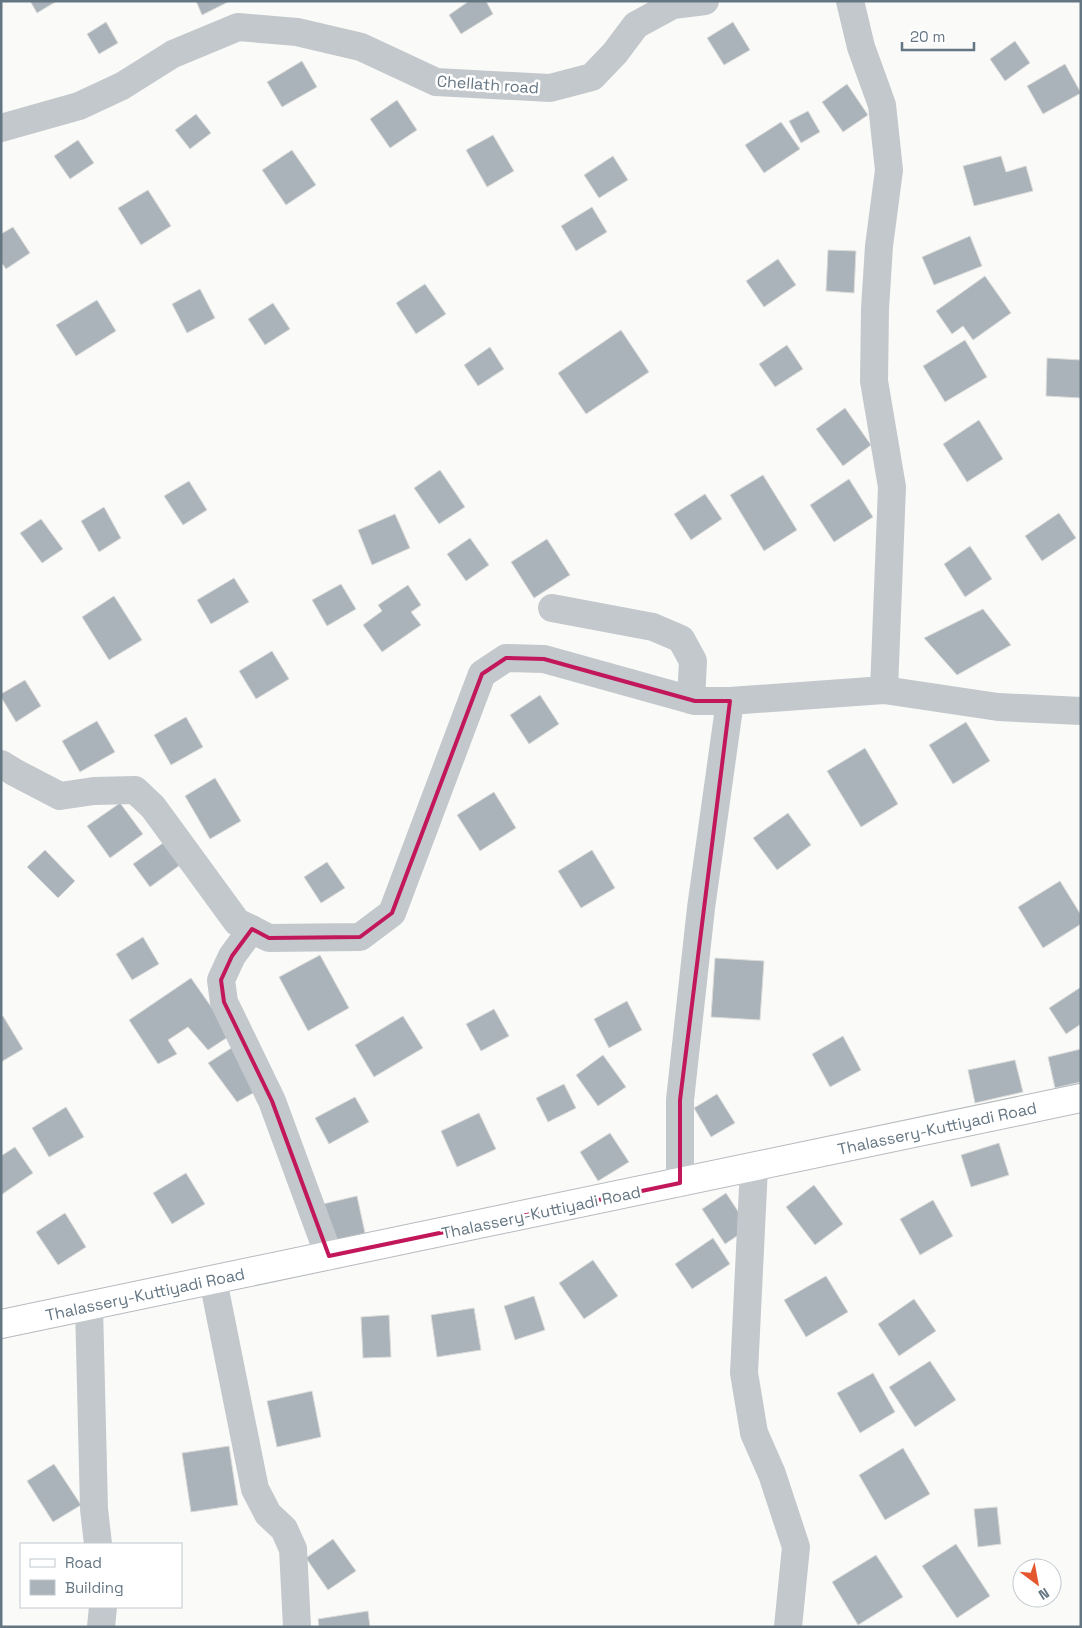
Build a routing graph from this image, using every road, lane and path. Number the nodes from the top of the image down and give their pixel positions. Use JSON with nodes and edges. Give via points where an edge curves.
{"nodes":[{"id":1,"x":704,"y":1,"type":"edge"},
{"id":2,"x":850,"y":1,"type":"edge"},
{"id":3,"x":1,"y":128,"type":"edge"},
{"id":4,"x":552,"y":608,"type":"dead end"},
{"id":5,"x":884,"y":690,"type":"junction"},
{"id":6,"x":691,"y":700,"type":"junction"},
{"id":7,"x":730,"y":701,"type":"junction"},
{"id":8,"x":1081,"y":711,"type":"edge"},
{"id":9,"x":1,"y":764,"type":"edge"},
{"id":10,"x":252,"y":930,"type":"junction"},
{"id":11,"x":1081,"y":1098,"type":"edge"},
{"id":12,"x":754,"y":1166,"type":"junction"},
{"id":13,"x":680,"y":1183,"type":"junction"},
{"id":14,"x":329,"y":1256,"type":"junction"},
{"id":15,"x":213,"y":1280,"type":"junction"},
{"id":16,"x":89,"y":1306,"type":"junction"},
{"id":17,"x":1,"y":1324,"type":"edge"},
{"id":18,"x":98,"y":1543,"type":"edge"},
{"id":19,"x":103,"y":1608,"type":"edge"},
{"id":20,"x":101,"y":1627,"type":"edge"},
{"id":21,"x":297,"y":1627,"type":"edge"},
{"id":22,"x":788,"y":1627,"type":"edge"}],
"edges":[{"from":1,"to":3,"type":"street","name":"Chellath road","via":[[673,5],[636,25],[592,77],[550,88],[436,82],[361,47],[297,32],[238,27],[172,54],[122,86],[79,106]]},
{"from":2,"to":5,"type":"street","via":[[861,47],[882,105],[889,170],[879,246],[874,381],[892,487]]},
{"from":4,"to":6,"type":"street","via":[[653,627],[681,639],[693,661]]},
{"from":5,"to":7,"type":"street"},
{"from":5,"to":8,"type":"street","via":[[998,707]]},
{"from":6,"to":7,"type":"street"},
{"from":6,"to":10,"type":"street","via":[[544,659],[506,658],[482,674],[392,913],[360,937],[269,938]]},
{"from":7,"to":13,"type":"street","via":[[701,908],[680,1100]]},
{"from":9,"to":10,"type":"street","via":[[60,796],[134,790],[152,807],[238,922]]},
{"from":10,"to":14,"type":"street","via":[[232,956],[221,980],[224,1002],[272,1101]]},
{"from":11,"to":12,"type":"main road","name":"Thalassery-Kuttiyadi Road"},
{"from":12,"to":13,"type":"main road","name":"Thalassery-Kuttiyadi Road"},
{"from":12,"to":22,"type":"street","via":[[744,1373],[754,1433],[772,1474],[796,1546]]},
{"from":13,"to":14,"type":"main road","name":"Thalassery-Kuttiyadi Road"},
{"from":14,"to":15,"type":"main road","name":"Thalassery-Kuttiyadi Road"},
{"from":15,"to":16,"type":"main road","name":"Thalassery-Kuttiyadi Road"},
{"from":15,"to":21,"type":"street","via":[[255,1489],[268,1514],[284,1529],[293,1550]]},
{"from":16,"to":17,"type":"main road","name":"Thalassery-Kuttiyadi Road"},
{"from":16,"to":18,"type":"street","via":[[94,1509]]},
{"from":19,"to":20,"type":"street"}]}
